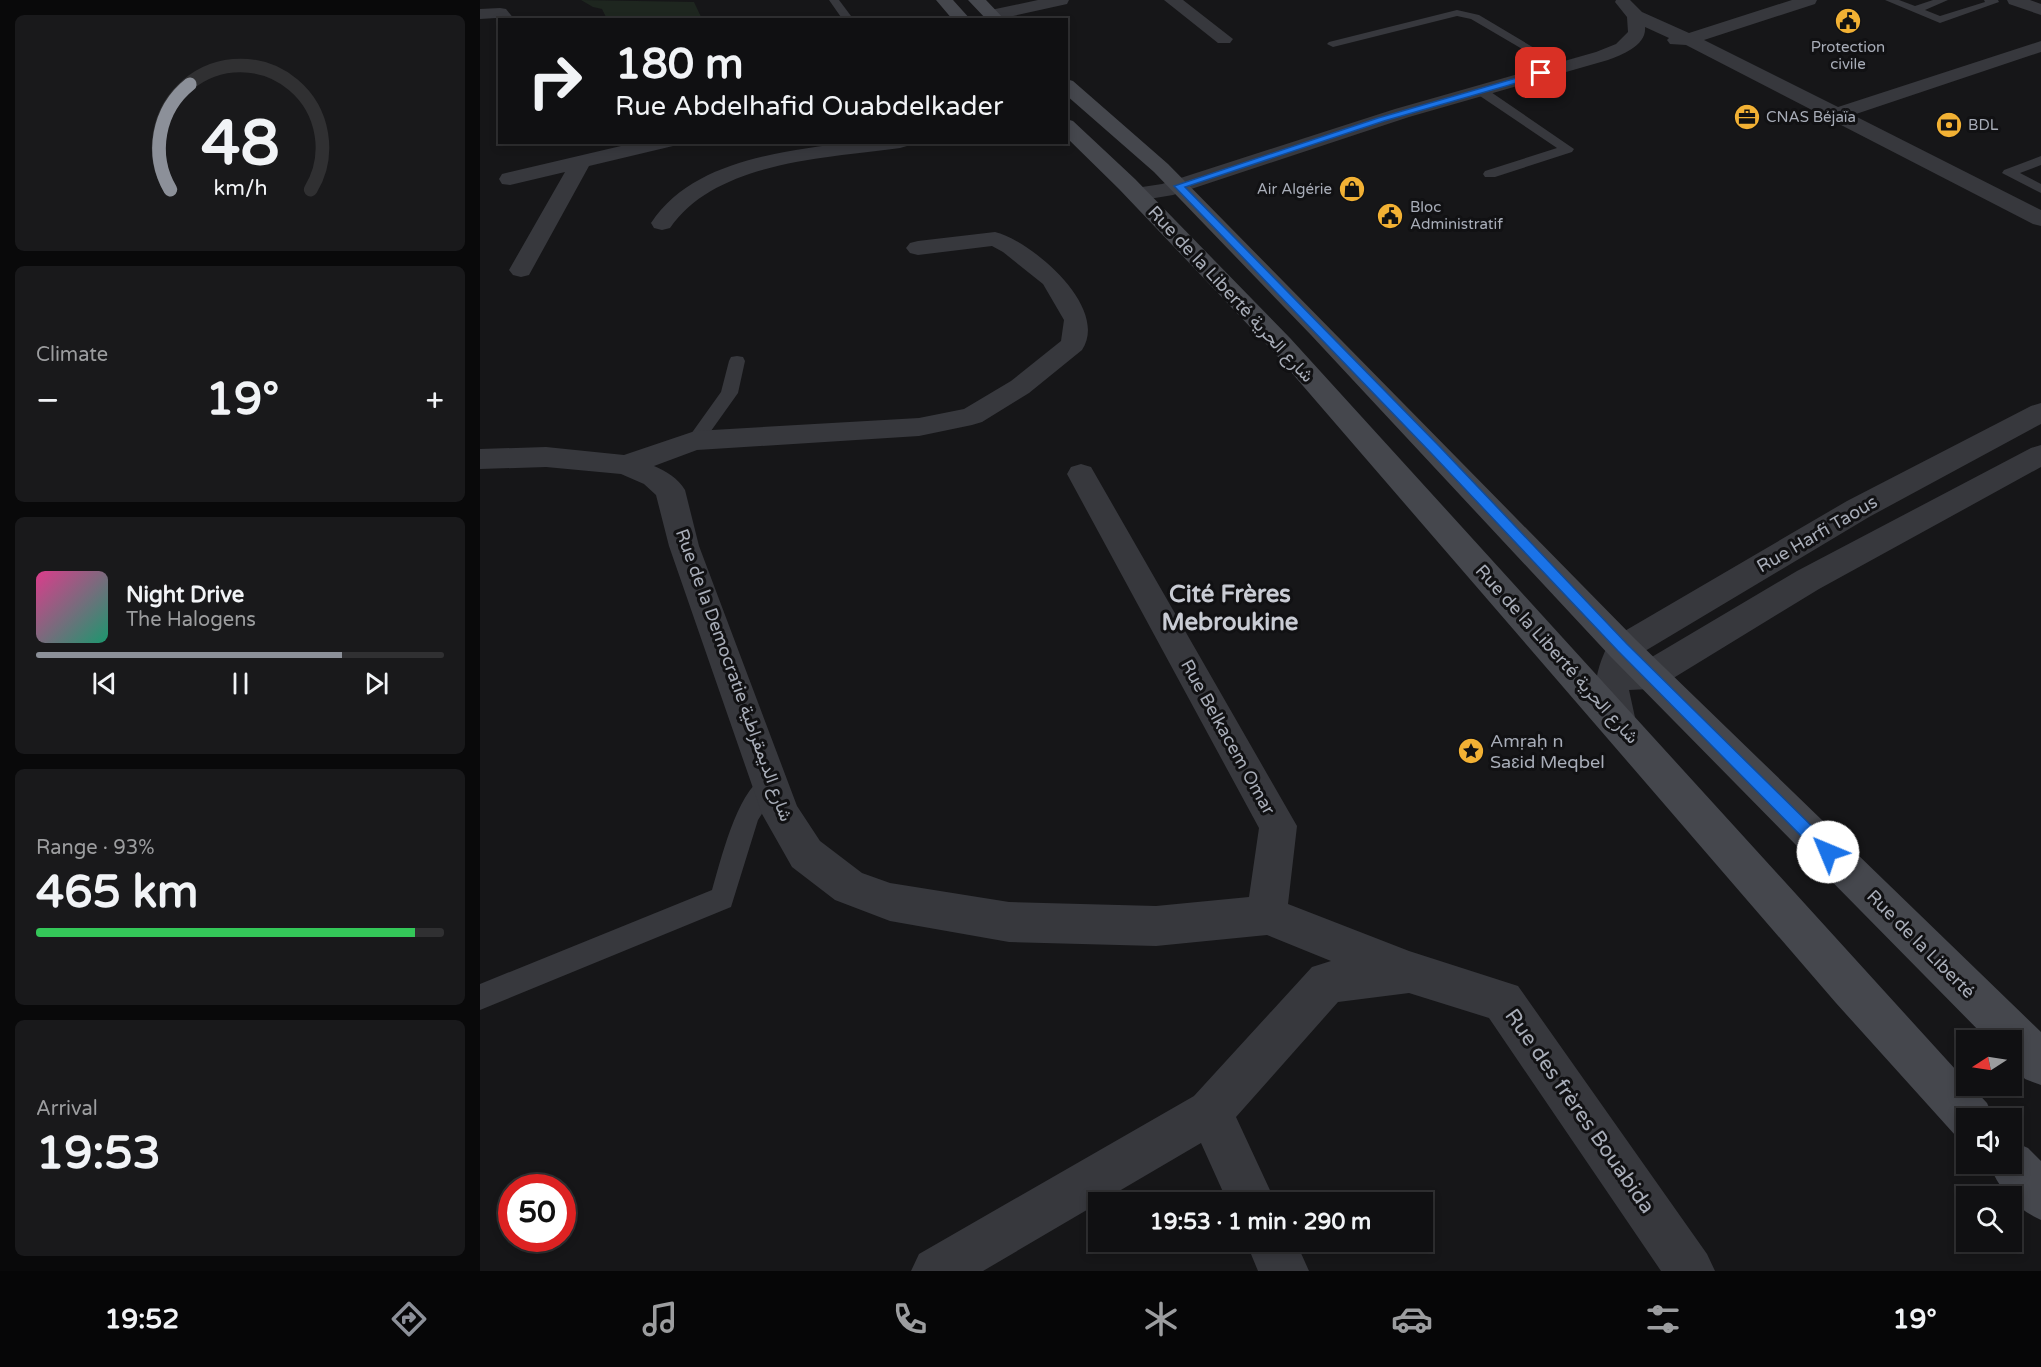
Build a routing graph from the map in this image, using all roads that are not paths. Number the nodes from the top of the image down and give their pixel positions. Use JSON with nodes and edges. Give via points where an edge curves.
{"nodes":[{"id":1,"x":834,"y":0,"type":"edge"},
{"id":2,"x":944,"y":0,"type":"edge"},
{"id":3,"x":1003,"y":0,"type":"edge"},
{"id":4,"x":1061,"y":0,"type":"edge"},
{"id":5,"x":1172,"y":0,"type":"edge"},
{"id":6,"x":1621,"y":0,"type":"edge"},
{"id":7,"x":1809,"y":0,"type":"edge"},
{"id":8,"x":1890,"y":0,"type":"edge"},
{"id":9,"x":1943,"y":0,"type":"edge"},
{"id":10,"x":1989,"y":0,"type":"edge"},
{"id":11,"x":2015,"y":0,"type":"edge"},
{"id":12,"x":987,"y":10,"type":"edge"},
{"id":13,"x":1914,"y":10,"type":"junction"},
{"id":14,"x":2041,"y":10,"type":"edge"},
{"id":15,"x":480,"y":14,"type":"edge"},
{"id":16,"x":1636,"y":16,"type":"junction"},
{"id":17,"x":505,"y":18,"type":"edge"},
{"id":18,"x":848,"y":18,"type":"edge"},
{"id":19,"x":961,"y":18,"type":"edge"},
{"id":20,"x":1224,"y":39,"type":"dead end"},
{"id":21,"x":1689,"y":39,"type":"junction"},
{"id":22,"x":1333,"y":44,"type":"dead end"},
{"id":23,"x":2041,"y":46,"type":"edge"},
{"id":24,"x":1622,"y":48,"type":"junction"},
{"id":25,"x":1545,"y":58,"type":"junction"},
{"id":26,"x":1068,"y":87,"type":"edge"},
{"id":27,"x":1481,"y":91,"type":"junction"},
{"id":28,"x":1837,"y":114,"type":"junction"},
{"id":29,"x":1068,"y":127,"type":"edge"},
{"id":30,"x":571,"y":144,"type":"edge"},
{"id":31,"x":657,"y":144,"type":"edge"},
{"id":32,"x":885,"y":144,"type":"edge"},
{"id":33,"x":1236,"y":147,"type":"dead end"},
{"id":34,"x":2041,"y":159,"type":"edge"},
{"id":35,"x":582,"y":161,"type":"junction"},
{"id":36,"x":1174,"y":172,"type":"junction"},
{"id":37,"x":1490,"y":174,"type":"dead end"},
{"id":38,"x":510,"y":179,"type":"dead end"},
{"id":39,"x":1132,"y":189,"type":"junction"},
{"id":40,"x":2041,"y":189,"type":"edge"},
{"id":41,"x":2041,"y":219,"type":"edge"},
{"id":42,"x":662,"y":223,"type":"dead end"},
{"id":43,"x":918,"y":248,"type":"dead end"},
{"id":44,"x":521,"y":270,"type":"dead end"},
{"id":45,"x":737,"y":361,"type":"dead end"},
{"id":46,"x":2041,"y":412,"type":"edge"},
{"id":47,"x":695,"y":441,"type":"junction"},
{"id":48,"x":2041,"y":455,"type":"edge"},
{"id":49,"x":480,"y":459,"type":"edge"},
{"id":50,"x":625,"y":465,"type":"junction"},
{"id":51,"x":1081,"y":474,"type":"dead end"},
{"id":52,"x":1617,"y":662,"type":"junction"},
{"id":53,"x":1566,"y":664,"type":"junction"},
{"id":54,"x":1650,"y":675,"type":"junction"},
{"id":55,"x":1618,"y":722,"type":"junction"},
{"id":56,"x":770,"y":784,"type":"junction"},
{"id":57,"x":1267,"y":915,"type":"junction"},
{"id":58,"x":1409,"y":972,"type":"junction"},
{"id":59,"x":480,"y":997,"type":"edge"},
{"id":60,"x":2041,"y":1062,"type":"edge"},
{"id":61,"x":1961,"y":1108,"type":"edge"},
{"id":62,"x":1210,"y":1112,"type":"junction"},
{"id":63,"x":2021,"y":1174,"type":"edge"},
{"id":64,"x":1247,"y":1192,"type":"edge"},
{"id":65,"x":2041,"y":1196,"type":"edge"},
{"id":66,"x":1275,"y":1252,"type":"edge"},
{"id":67,"x":936,"y":1271,"type":"edge"},
{"id":68,"x":1284,"y":1271,"type":"edge"},
{"id":69,"x":1690,"y":1271,"type":"edge"}],
"edges":[{"from":1,"to":18,"type":"lane"},
{"from":2,"to":19,"type":"main road"},
{"from":3,"to":12,"type":"street"},
{"from":4,"to":12,"type":"street"},
{"from":5,"to":20,"type":"street"},
{"from":6,"to":16,"type":"street"},
{"from":7,"to":21,"type":"street"},
{"from":8,"to":13,"type":"lane"},
{"from":9,"to":13,"type":"lane"},
{"from":10,"to":13,"type":"lane","via":[[1994,2],[1940,20]]},
{"from":11,"to":14,"type":"street"},
{"from":15,"to":17,"type":"street","via":[[501,13]]},
{"from":16,"to":21,"type":"street"},
{"from":16,"to":24,"type":"street","via":[[1637,33]]},
{"from":16,"to":25,"type":"street","via":[[1588,46]]},
{"from":21,"to":24,"type":"street"},
{"from":21,"to":28,"type":"street"},
{"from":22,"to":25,"type":"lane","via":[[1457,13],[1475,17]]},
{"from":23,"to":28,"type":"street"},
{"from":24,"to":27,"type":"street"},
{"from":25,"to":33,"type":"street"},
{"from":26,"to":36,"type":"main road","name":"Rue de la Liberté"},
{"from":27,"to":36,"type":"street","via":[[1256,159]]},
{"from":27,"to":37,"type":"lane","via":[[1567,149]]},
{"from":28,"to":41,"type":"street"},
{"from":29,"to":39,"type":"main road"},
{"from":30,"to":35,"type":"street"},
{"from":31,"to":35,"type":"street"},
{"from":32,"to":42,"type":"street","via":[[774,159],[748,167],[693,192]]},
{"from":34,"to":40,"type":"lane","via":[[2009,173]]},
{"from":35,"to":38,"type":"street"},
{"from":35,"to":44,"type":"street"},
{"from":36,"to":39,"type":"street","via":[[1148,194]]},
{"from":36,"to":52,"type":"main road","name":"Rue de la Liberté","via":[[1436,450]]},
{"from":39,"to":53,"type":"main road","name":"Rue de la Liberté شارع الحرية","via":[[1281,344]]},
{"from":43,"to":47,"type":"street","via":[[995,239],[1011,247],[1053,280],[1076,320],[1073,344],[1020,387],[972,416],[919,427]]},
{"from":45,"to":47,"type":"lane","via":[[729,393]]},
{"from":46,"to":52,"type":"street","name":"Rue Harfi Taous","via":[[1858,509]]},
{"from":47,"to":50,"type":"street"},
{"from":48,"to":54,"type":"street","name":"Rue Harfi Taous","via":[[1808,580]]},
{"from":49,"to":50,"type":"street","name":"Rue de la Democratie شارع الديمقراطية","via":[[546,457]]},
{"from":50,"to":56,"type":"street","name":"Rue de la Democratie شارع الديمقراطية","via":[[654,477],[670,490],[684,546]]},
{"from":51,"to":57,"type":"street","name":"Rue Belkacem Omar","via":[[1278,826]]},
{"from":52,"to":53,"type":"street"},
{"from":52,"to":54,"type":"main road","name":"Rue de la Liberté"},
{"from":52,"to":55,"type":"street","via":[[1612,706]]},
{"from":53,"to":55,"type":"main road","name":"Rue de la Liberté شارع الحرية"},
{"from":54,"to":60,"type":"main road","name":"Rue de la Liberté"},
{"from":55,"to":61,"type":"main road","name":"Rue de la Liberté شارع الحرية"},
{"from":56,"to":57,"type":"street","name":"Rue de la Democratie شارع الديمقراطية","via":[[781,814],[806,854],[849,887],[890,902],[1009,922],[1156,926]]},
{"from":56,"to":59,"type":"lane","via":[[747,816],[722,898]]},
{"from":57,"to":58,"type":"street","name":"Rue de la Democratie شارع الديمقراطية"},
{"from":58,"to":62,"type":"street","name":"Rue des frères Bouabida","via":[[1327,982]]},
{"from":58,"to":69,"type":"street","name":"Rue des frères Bouabida","via":[[1503,1001]]},
{"from":62,"to":64,"type":"street"},
{"from":62,"to":67,"type":"street","name":"Rue des frères Bouabida"},
{"from":63,"to":65,"type":"main road"},
{"from":66,"to":68,"type":"street"}]}
